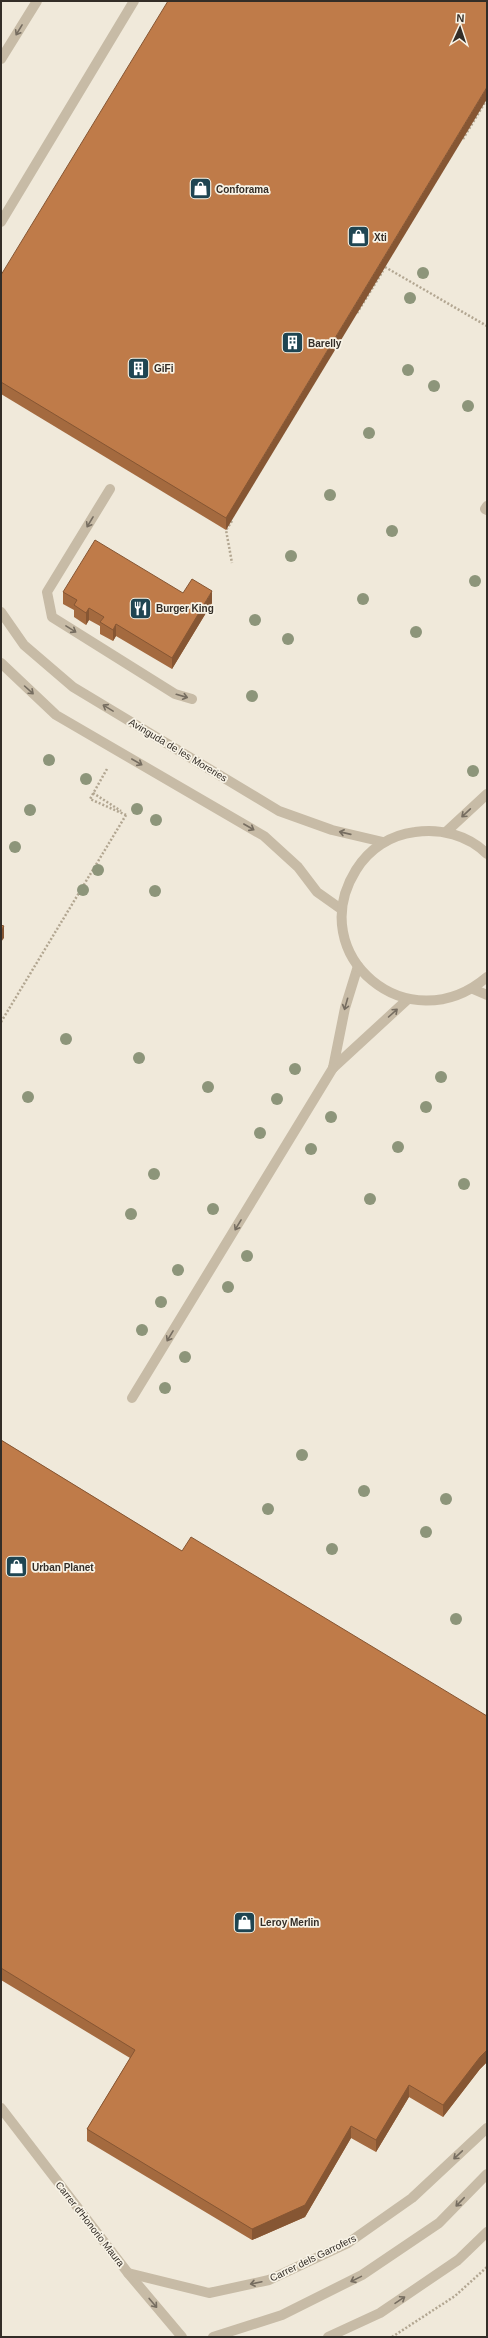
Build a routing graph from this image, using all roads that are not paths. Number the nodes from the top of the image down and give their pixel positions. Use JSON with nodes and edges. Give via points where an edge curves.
{"nodes":[{"id":1,"x":36,"y":1,"type":"edge"},
{"id":2,"x":134,"y":1,"type":"edge"},
{"id":3,"x":1,"y":60,"type":"edge"},
{"id":4,"x":1,"y":222,"type":"edge"},
{"id":5,"x":110,"y":488,"type":"dead end"},
{"id":6,"x":487,"y":506,"type":"edge"},
{"id":7,"x":487,"y":510,"type":"edge"},
{"id":8,"x":1,"y":612,"type":"edge"},
{"id":9,"x":1,"y":663,"type":"edge"},
{"id":10,"x":192,"y":699,"type":"dead end"},
{"id":11,"x":487,"y":794,"type":"edge"},
{"id":12,"x":446,"y":832,"type":"junction"},
{"id":13,"x":383,"y":842,"type":"junction"},
{"id":14,"x":487,"y":854,"type":"edge"},
{"id":15,"x":341,"y":909,"type":"junction"},
{"id":16,"x":358,"y":966,"type":"junction"},
{"id":17,"x":487,"y":977,"type":"edge"},
{"id":18,"x":473,"y":989,"type":"junction"},
{"id":19,"x":487,"y":995,"type":"edge"},
{"id":20,"x":408,"y":999,"type":"junction"},
{"id":21,"x":333,"y":1068,"type":"junction"},
{"id":22,"x":132,"y":1398,"type":"dead end"},
{"id":23,"x":1,"y":2108,"type":"edge"},
{"id":24,"x":487,"y":2128,"type":"edge"},
{"id":25,"x":487,"y":2174,"type":"edge"},
{"id":26,"x":487,"y":2232,"type":"edge"},
{"id":27,"x":128,"y":2273,"type":"junction"},
{"id":28,"x":182,"y":2337,"type":"edge"},
{"id":29,"x":213,"y":2337,"type":"edge"},
{"id":30,"x":328,"y":2337,"type":"edge"}],
"edges":[{"from":1,"to":3,"type":"street","one_way":true},
{"from":2,"to":4,"type":"street"},
{"from":5,"to":10,"type":"street","one_way":true,"via":[[47,592],[52,617],[175,694]]},
{"from":6,"to":7,"type":"street"},
{"from":13,"to":8,"type":"street","name":"Avinguda de les Moreries","one_way":true,"via":[[332,830],[280,811],[73,687],[24,646]]},
{"from":9,"to":15,"type":"street","one_way":true,"via":[[56,715],[264,836],[298,867],[317,892]]},
{"from":11,"to":12,"type":"street","one_way":true},
{"from":12,"to":13,"type":"street","via":[[424,830],[403,833]]},
{"from":12,"to":14,"type":"street","via":[[465,838]]},
{"from":13,"to":15,"type":"street","via":[[362,859],[348,883]]},
{"from":15,"to":16,"type":"street","via":[[345,939]]},
{"from":16,"to":20,"type":"street","via":[[380,987]]},
{"from":16,"to":21,"type":"street","one_way":true,"via":[[345,1008]]},
{"from":17,"to":18,"type":"street"},
{"from":18,"to":19,"type":"street"},
{"from":18,"to":20,"type":"street","via":[[441,1001]]},
{"from":21,"to":20,"type":"street","one_way":true},
{"from":21,"to":22,"type":"street","one_way":true},
{"from":23,"to":27,"type":"street","name":"Carrer d'Honorio Maura"},
{"from":24,"to":27,"type":"street","name":"Carrer dels Garrofers","one_way":true,"via":[[412,2198],[348,2243],[269,2280],[209,2293]]},
{"from":25,"to":29,"type":"street","one_way":true,"via":[[439,2223],[362,2275],[282,2315]]},
{"from":30,"to":26,"type":"street","one_way":true,"via":[[380,2313],[458,2260]]},
{"from":27,"to":28,"type":"street","name":"Carrer d'Honorio Maura","one_way":true}]}
